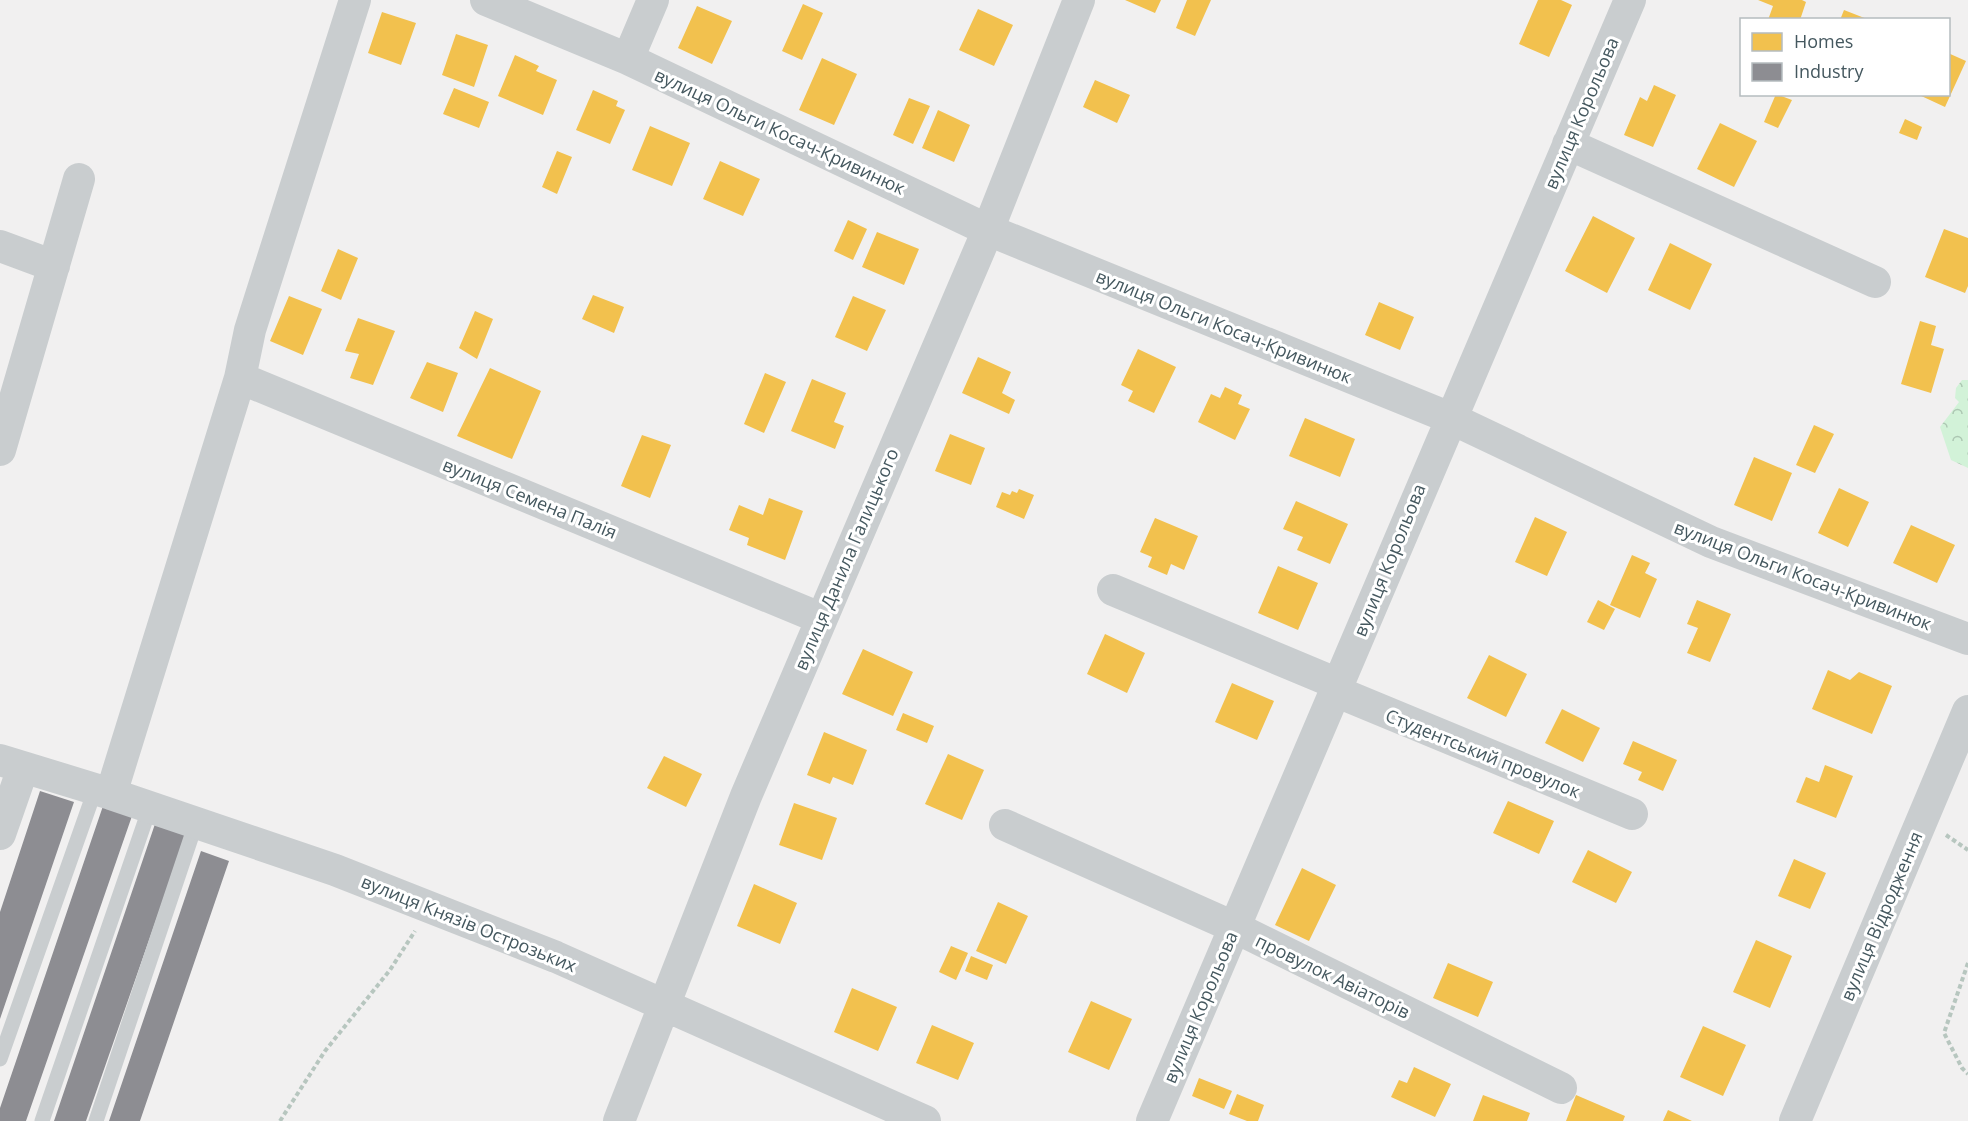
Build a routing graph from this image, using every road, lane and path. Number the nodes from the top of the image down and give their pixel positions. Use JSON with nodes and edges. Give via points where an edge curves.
{"nodes":[{"id":1,"x":355,"y":0,"type":"edge"},
{"id":2,"x":486,"y":0,"type":"edge"},
{"id":3,"x":653,"y":0,"type":"edge"},
{"id":4,"x":1078,"y":0,"type":"edge"},
{"id":5,"x":1630,"y":0,"type":"edge"},
{"id":6,"x":628,"y":59,"type":"junction"},
{"id":7,"x":1568,"y":144,"type":"junction"},
{"id":8,"x":79,"y":179,"type":"dead end"},
{"id":9,"x":988,"y":230,"type":"junction"},
{"id":10,"x":0,"y":246,"type":"edge"},
{"id":11,"x":54,"y":266,"type":"junction"},
{"id":12,"x":1875,"y":282,"type":"dead end"},
{"id":13,"x":240,"y":378,"type":"junction"},
{"id":14,"x":1448,"y":417,"type":"junction"},
{"id":15,"x":0,"y":450,"type":"edge"},
{"id":16,"x":1113,"y":590,"type":"dead end"},
{"id":17,"x":820,"y":618,"type":"junction"},
{"id":18,"x":1968,"y":639,"type":"edge"},
{"id":19,"x":1336,"y":687,"type":"junction"},
{"id":20,"x":1965,"y":725,"type":"edge"},
{"id":21,"x":12,"y":764,"type":"edge"},
{"id":22,"x":103,"y":792,"type":"junction"},
{"id":23,"x":150,"y":807,"type":"junction"},
{"id":24,"x":1632,"y":814,"type":"dead end"},
{"id":25,"x":196,"y":823,"type":"junction"},
{"id":26,"x":1005,"y":825,"type":"dead end"},
{"id":27,"x":0,"y":834,"type":"edge"},
{"id":28,"x":430,"y":908,"type":"junction"},
{"id":29,"x":1234,"y":927,"type":"junction"},
{"id":30,"x":1968,"y":963,"type":"edge"},
{"id":31,"x":666,"y":1005,"type":"junction"},
{"id":32,"x":0,"y":1059,"type":"edge"},
{"id":33,"x":1968,"y":1074,"type":"edge"},
{"id":34,"x":1561,"y":1088,"type":"dead end"},
{"id":35,"x":42,"y":1121,"type":"edge"},
{"id":36,"x":96,"y":1121,"type":"edge"},
{"id":37,"x":280,"y":1121,"type":"edge"},
{"id":38,"x":619,"y":1121,"type":"edge"},
{"id":39,"x":925,"y":1121,"type":"edge"},
{"id":40,"x":1152,"y":1121,"type":"edge"},
{"id":41,"x":1795,"y":1121,"type":"edge"}],
"edges":[{"from":1,"to":13,"type":"street","via":[[250,330]]},
{"from":2,"to":6,"type":"street","name":"вулиця Ольги Косач-Кривинюк"},
{"from":3,"to":6,"type":"street"},
{"from":4,"to":9,"type":"street","name":"вулиця Данила Галицького"},
{"from":5,"to":7,"type":"street","name":"вулиця Корольова"},
{"from":6,"to":9,"type":"street","name":"вулиця Ольги Косач-Кривинюк"},
{"from":7,"to":12,"type":"street"},
{"from":7,"to":14,"type":"street","name":"вулиця Корольова"},
{"from":8,"to":11,"type":"street"},
{"from":9,"to":14,"type":"street","name":"вулиця Ольги Косач-Кривинюк"},
{"from":9,"to":17,"type":"street","name":"вулиця Данила Галицького"},
{"from":10,"to":11,"type":"street"},
{"from":11,"to":15,"type":"street"},
{"from":13,"to":17,"type":"street","name":"вулиця Семена Палія"},
{"from":13,"to":22,"type":"street"},
{"from":14,"to":18,"type":"street","name":"вулиця Ольги Косач-Кривинюк","via":[[1711,542]]},
{"from":14,"to":19,"type":"street","name":"вулиця Корольова"},
{"from":16,"to":19,"type":"street","name":"Студентський провулок"},
{"from":17,"to":31,"type":"street","name":"вулиця Данила Галицького"},
{"from":19,"to":24,"type":"street","name":"Студентський провулок"},
{"from":19,"to":29,"type":"street","name":"вулиця Корольова"},
{"from":20,"to":41,"type":"street","name":"вулиця Відродження"},
{"from":21,"to":22,"type":"street","name":"вулиця Князів Острозьких"},
{"from":21,"to":27,"type":"street"},
{"from":22,"to":23,"type":"street","name":"вулиця Князів Острозьких"},
{"from":22,"to":32,"type":"lane"},
{"from":23,"to":25,"type":"street","name":"вулиця Князів Острозьких"},
{"from":23,"to":35,"type":"lane"},
{"from":25,"to":28,"type":"street","name":"вулиця Князів Острозьких","via":[[335,870]]},
{"from":25,"to":36,"type":"lane"},
{"from":26,"to":29,"type":"street","name":"провулок Авіаторів"},
{"from":28,"to":31,"type":"street","name":"вулиця Князів Острозьких"},
{"from":28,"to":37,"type":"path","via":[[390,970],[325,1051]]},
{"from":29,"to":34,"type":"street","name":"провулок Авіаторів"},
{"from":29,"to":40,"type":"street","name":"вулиця Корольова"},
{"from":30,"to":33,"type":"path","via":[[1944,1033]]},
{"from":31,"to":38,"type":"street","name":"вулиця Данила Галицького"},
{"from":31,"to":39,"type":"street","name":"вулиця Князів Острозьких"}]}
